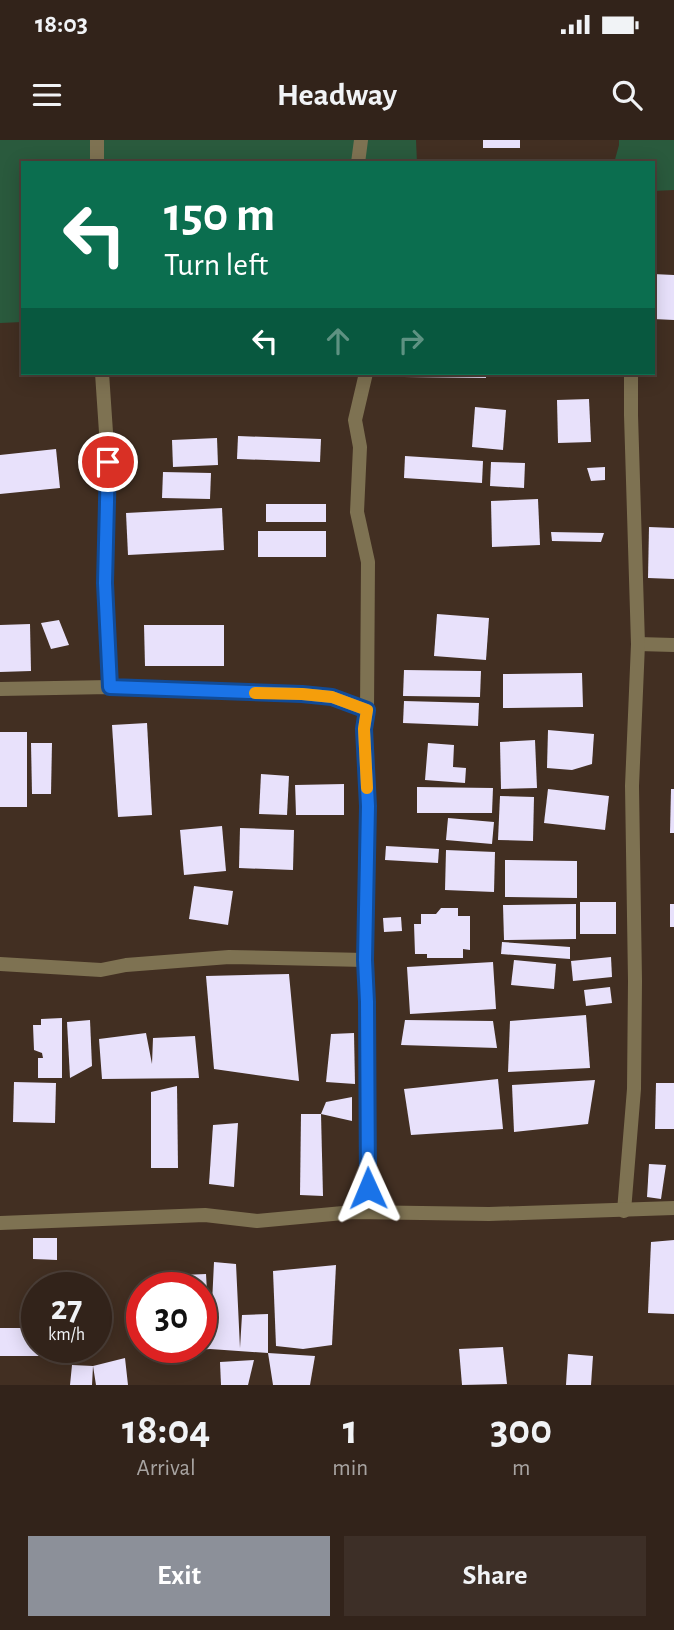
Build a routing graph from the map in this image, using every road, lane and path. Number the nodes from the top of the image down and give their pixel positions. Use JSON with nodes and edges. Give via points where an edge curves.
{"nodes":[{"id":1,"x":97,"y":140,"type":"edge"},
{"id":2,"x":361,"y":140,"type":"edge"},
{"id":3,"x":97,"y":161,"type":"edge"},
{"id":4,"x":358,"y":161,"type":"edge"},
{"id":5,"x":102,"y":375,"type":"edge"},
{"id":6,"x":366,"y":375,"type":"edge"},
{"id":7,"x":631,"y":375,"type":"edge"},
{"id":8,"x":638,"y":644,"type":"junction"},
{"id":9,"x":674,"y":645,"type":"edge"},
{"id":10,"x":110,"y":687,"type":"junction"},
{"id":11,"x":0,"y":689,"type":"edge"},
{"id":12,"x":367,"y":710,"type":"junction"},
{"id":13,"x":365,"y":960,"type":"junction"},
{"id":14,"x":0,"y":964,"type":"edge"},
{"id":15,"x":674,"y":1208,"type":"edge"},
{"id":16,"x":624,"y":1211,"type":"junction"},
{"id":17,"x":368,"y":1212,"type":"junction"},
{"id":18,"x":0,"y":1223,"type":"edge"}],
"edges":[{"from":1,"to":3,"type":"street"},
{"from":2,"to":4,"type":"street"},
{"from":5,"to":10,"type":"street","via":[[108,462],[105,583]]},
{"from":6,"to":12,"type":"street","via":[[355,420],[360,447],[358,512],[368,562]]},
{"from":7,"to":8,"type":"street"},
{"from":8,"to":9,"type":"street"},
{"from":8,"to":16,"type":"street","via":[[632,786],[634,1089]]},
{"from":10,"to":11,"type":"street"},
{"from":10,"to":12,"type":"street","via":[[302,694],[332,697]]},
{"from":12,"to":13,"type":"street"},
{"from":13,"to":14,"type":"street","via":[[229,957],[101,970]]},
{"from":13,"to":17,"type":"street"},
{"from":15,"to":16,"type":"street"},
{"from":16,"to":17,"type":"street"},
{"from":17,"to":18,"type":"street","via":[[257,1221],[205,1215]]}]}
